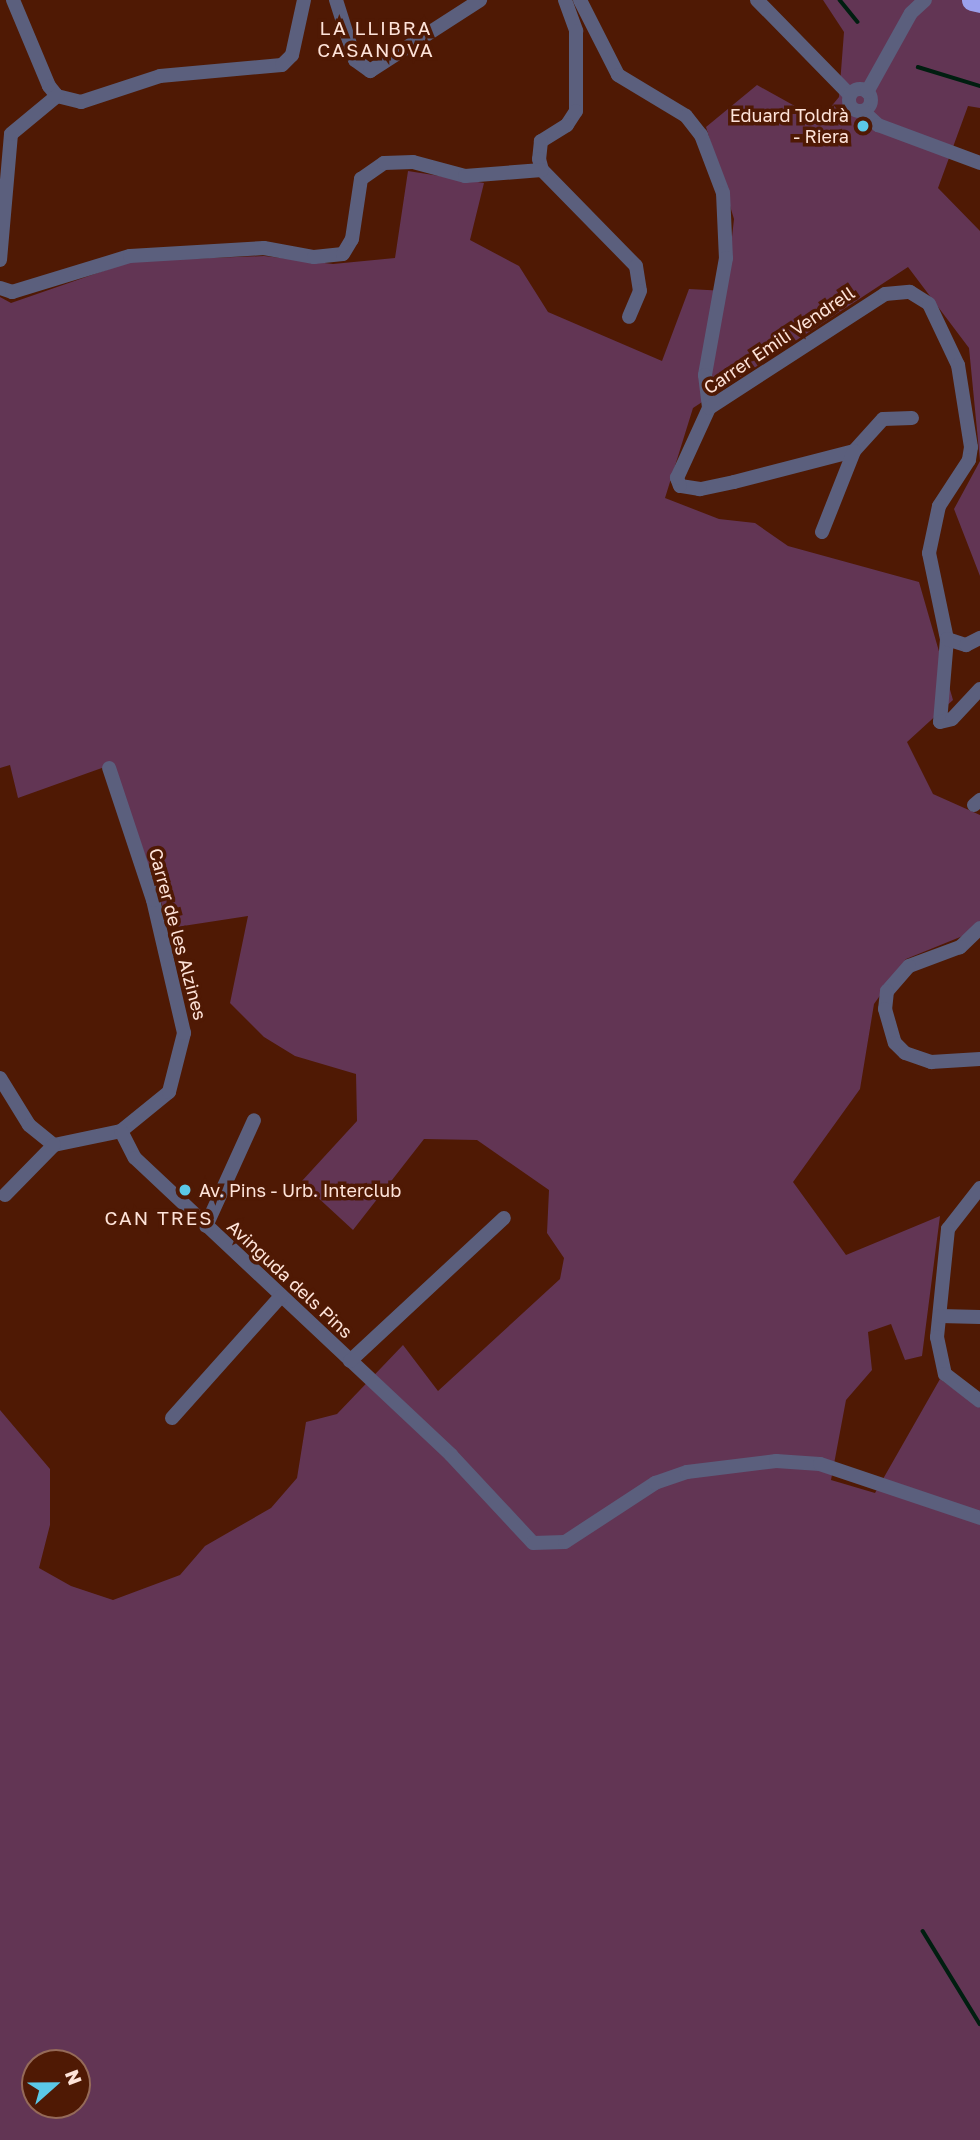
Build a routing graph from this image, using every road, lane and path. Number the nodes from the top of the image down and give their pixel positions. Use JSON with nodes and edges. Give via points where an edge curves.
{"nodes":[{"id":1,"x":13,"y":0,"type":"edge"},
{"id":2,"x":304,"y":0,"type":"edge"},
{"id":3,"x":336,"y":0,"type":"edge"},
{"id":4,"x":480,"y":0,"type":"edge"},
{"id":5,"x":565,"y":0,"type":"edge"},
{"id":6,"x":580,"y":0,"type":"edge"},
{"id":7,"x":757,"y":0,"type":"edge"},
{"id":8,"x":909,"y":0,"type":"edge"},
{"id":9,"x":925,"y":0,"type":"edge"},
{"id":10,"x":972,"y":0,"type":"edge"},
{"id":11,"x":980,"y":2,"type":"edge"},
{"id":12,"x":906,"y":22,"type":"junction"},
{"id":13,"x":867,"y":92,"type":"junction"},
{"id":14,"x":850,"y":95,"type":"junction"},
{"id":15,"x":57,"y":96,"type":"junction"},
{"id":16,"x":863,"y":111,"type":"junction"},
{"id":17,"x":980,"y":163,"type":"edge"},
{"id":18,"x":542,"y":170,"type":"junction"},
{"id":19,"x":0,"y":260,"type":"edge"},
{"id":20,"x":0,"y":288,"type":"edge"},
{"id":21,"x":629,"y":317,"type":"dead end"},
{"id":22,"x":709,"y":408,"type":"junction"},
{"id":23,"x":912,"y":418,"type":"dead end"},
{"id":24,"x":854,"y":451,"type":"junction"},
{"id":25,"x":822,"y":532,"type":"dead end"},
{"id":26,"x":980,"y":638,"type":"edge"},
{"id":27,"x":947,"y":639,"type":"junction"},
{"id":28,"x":980,"y":689,"type":"edge"},
{"id":29,"x":109,"y":768,"type":"dead end"},
{"id":30,"x":980,"y":928,"type":"edge"},
{"id":31,"x":980,"y":1059,"type":"edge"},
{"id":32,"x":0,"y":1077,"type":"edge"},
{"id":33,"x":254,"y":1120,"type":"dead end"},
{"id":34,"x":121,"y":1131,"type":"junction"},
{"id":35,"x":54,"y":1144,"type":"junction"},
{"id":36,"x":980,"y":1188,"type":"edge"},
{"id":37,"x":5,"y":1195,"type":"dead end"},
{"id":38,"x":503,"y":1217,"type":"dead end"},
{"id":39,"x":206,"y":1226,"type":"junction"},
{"id":40,"x":281,"y":1296,"type":"junction"},
{"id":41,"x":940,"y":1316,"type":"junction"},
{"id":42,"x":980,"y":1317,"type":"edge"},
{"id":43,"x":350,"y":1362,"type":"junction"},
{"id":44,"x":980,"y":1401,"type":"edge"},
{"id":45,"x":172,"y":1418,"type":"dead end"},
{"id":46,"x":980,"y":1518,"type":"edge"}],
"edges":[{"from":1,"to":15,"type":"street","via":[[40,71]]},
{"from":2,"to":15,"type":"street","via":[[292,55],[282,65],[160,76],[81,102]]},
{"from":3,"to":4,"type":"street","via":[[355,60],[370,71]]},
{"from":5,"to":18,"type":"street","via":[[576,31],[576,111],[567,125],[541,141]]},
{"from":6,"to":22,"type":"street","via":[[618,75],[686,116],[701,135],[723,192],[726,258],[705,375]]},
{"from":7,"to":14,"type":"street"},
{"from":8,"to":12,"type":"street"},
{"from":9,"to":12,"type":"street"},
{"from":10,"to":11,"type":"highway"},
{"from":12,"to":13,"type":"street"},
{"from":13,"to":14,"type":"street","via":[[857,89]]},
{"from":13,"to":16,"type":"street","via":[[871,103]]},
{"from":14,"to":16,"type":"street","via":[[852,108]]},
{"from":15,"to":19,"type":"street","via":[[11,134]]},
{"from":16,"to":17,"type":"street","via":[[878,125]]},
{"from":18,"to":20,"type":"street","via":[[465,176],[413,162],[384,163],[361,179],[352,239],[343,254],[314,257],[264,248],[130,256],[12,292]]},
{"from":18,"to":21,"type":"street","via":[[636,266],[640,291]]},
{"from":22,"to":24,"type":"street","name":"Carrer Emili Vendrell","via":[[682,461],[680,486],[700,489]]},
{"from":22,"to":27,"type":"street","name":"Carrer Emili Vendrell","via":[[885,294],[910,292],[929,304],[958,365],[971,447],[969,460],[939,506],[929,553]]},
{"from":23,"to":24,"type":"street","via":[[883,419]]},
{"from":24,"to":25,"type":"street"},
{"from":26,"to":27,"type":"street","via":[[966,645]]},
{"from":27,"to":28,"type":"street","name":"Carrer Emili Vendrell","via":[[940,722],[952,719]]},
{"from":29,"to":34,"type":"street","name":"Carrer de les Alzines","via":[[153,901],[184,1033],[169,1092]]},
{"from":30,"to":31,"type":"street","via":[[960,947],[909,966],[887,991],[885,1009],[895,1043],[905,1053],[931,1062]]},
{"from":32,"to":35,"type":"street","via":[[29,1125]]},
{"from":33,"to":39,"type":"street"},
{"from":34,"to":35,"type":"street"},
{"from":34,"to":39,"type":"street","name":"Avinguda dels Pins","via":[[135,1158]]},
{"from":35,"to":37,"type":"street"},
{"from":36,"to":41,"type":"street","via":[[948,1229],[938,1290]]},
{"from":38,"to":43,"type":"street"},
{"from":39,"to":40,"type":"street","name":"Avinguda dels Pins"},
{"from":40,"to":43,"type":"street","name":"Avinguda dels Pins"},
{"from":40,"to":45,"type":"street"},
{"from":41,"to":42,"type":"street"},
{"from":41,"to":44,"type":"street","via":[[937,1337],[945,1374]]},
{"from":43,"to":46,"type":"street","name":"Avinguda dels Pins","via":[[451,1455],[522,1536],[540,1546],[565,1542],[655,1483],[688,1472],[776,1461],[820,1464]]}]}
